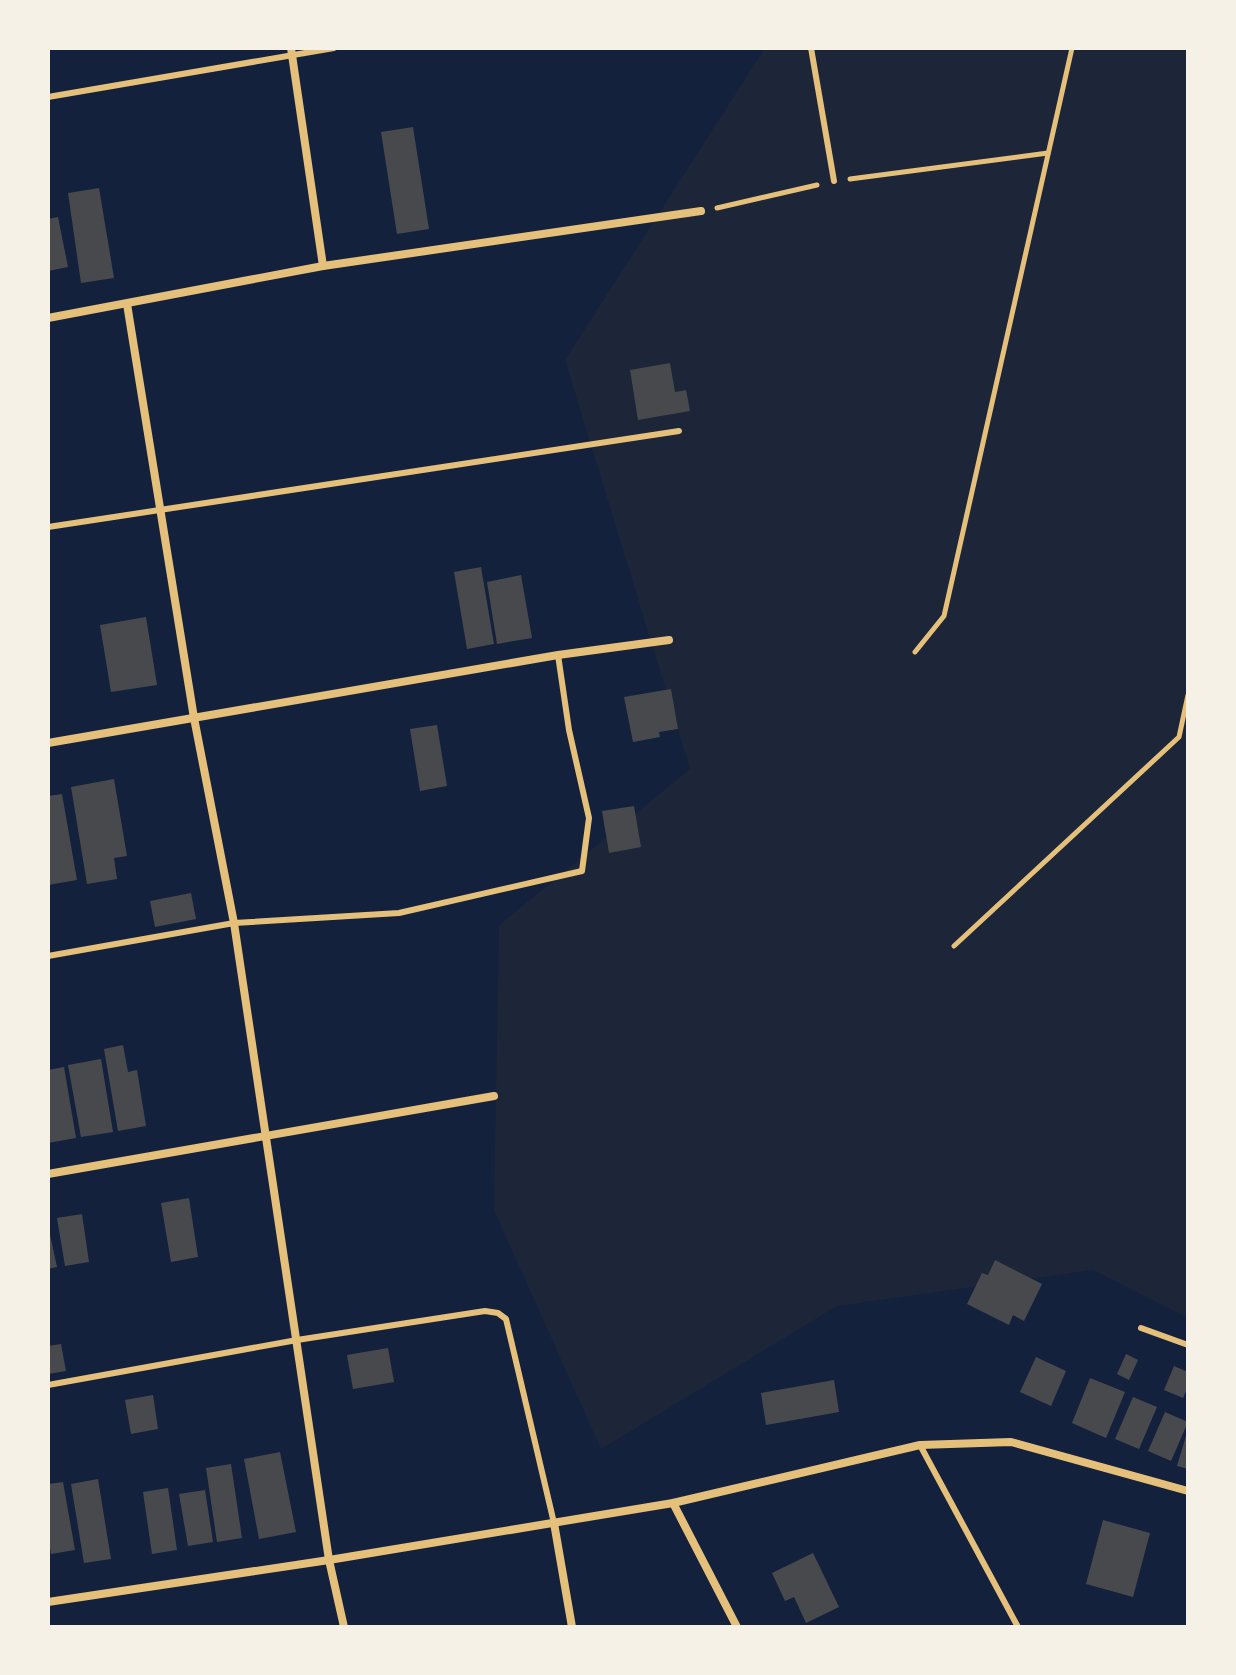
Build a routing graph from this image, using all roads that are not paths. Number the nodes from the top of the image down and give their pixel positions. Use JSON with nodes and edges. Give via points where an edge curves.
{"nodes":[{"id":1,"x":334,"y":48,"type":"edge"},
{"id":2,"x":811,"y":48,"type":"edge"},
{"id":3,"x":291,"y":51,"type":"edge"},
{"id":4,"x":48,"y":97,"type":"edge"},
{"id":5,"x":834,"y":181,"type":"road end"},
{"id":6,"x":701,"y":211,"type":"road end"},
{"id":7,"x":323,"y":266,"type":"junction"},
{"id":8,"x":127,"y":304,"type":"junction"},
{"id":9,"x":48,"y":318,"type":"edge"},
{"id":10,"x":679,"y":431,"type":"dead end"},
{"id":11,"x":160,"y":509,"type":"junction"},
{"id":12,"x":48,"y":527,"type":"edge"},
{"id":13,"x":669,"y":640,"type":"dead end"},
{"id":14,"x":558,"y":655,"type":"junction"},
{"id":15,"x":194,"y":718,"type":"junction"},
{"id":16,"x":48,"y":743,"type":"edge"},
{"id":17,"x":234,"y":923,"type":"junction"},
{"id":18,"x":48,"y":956,"type":"edge"},
{"id":19,"x":494,"y":1096,"type":"dead end"},
{"id":20,"x":267,"y":1134,"type":"junction"},
{"id":21,"x":48,"y":1174,"type":"edge"},
{"id":22,"x":1141,"y":1328,"type":"dead end"},
{"id":23,"x":297,"y":1340,"type":"junction"},
{"id":24,"x":1188,"y":1345,"type":"edge"},
{"id":25,"x":48,"y":1385,"type":"edge"},
{"id":26,"x":920,"y":1445,"type":"junction"},
{"id":27,"x":1188,"y":1491,"type":"edge"},
{"id":28,"x":673,"y":1503,"type":"junction"},
{"id":29,"x":554,"y":1523,"type":"junction"},
{"id":30,"x":329,"y":1560,"type":"junction"},
{"id":31,"x":48,"y":1602,"type":"edge"},
{"id":32,"x":344,"y":1627,"type":"edge"},
{"id":33,"x":572,"y":1627,"type":"edge"},
{"id":34,"x":737,"y":1627,"type":"edge"},
{"id":35,"x":1018,"y":1627,"type":"edge"}],
"edges":[{"from":1,"to":3,"type":"lane"},
{"from":2,"to":5,"type":"lane"},
{"from":3,"to":4,"type":"lane"},
{"from":3,"to":7,"type":"street"},
{"from":6,"to":7,"type":"street"},
{"from":7,"to":8,"type":"street"},
{"from":8,"to":9,"type":"street"},
{"from":8,"to":11,"type":"street"},
{"from":10,"to":11,"type":"lane"},
{"from":11,"to":12,"type":"lane"},
{"from":11,"to":15,"type":"street"},
{"from":13,"to":14,"type":"street"},
{"from":14,"to":15,"type":"street"},
{"from":14,"to":17,"type":"lane","via":[[589,818],[582,871],[399,913]]},
{"from":15,"to":16,"type":"street"},
{"from":15,"to":17,"type":"street"},
{"from":17,"to":18,"type":"lane"},
{"from":17,"to":20,"type":"street"},
{"from":19,"to":20,"type":"street"},
{"from":20,"to":21,"type":"street"},
{"from":20,"to":23,"type":"street"},
{"from":22,"to":24,"type":"lane"},
{"from":23,"to":25,"type":"lane"},
{"from":23,"to":29,"type":"lane","via":[[498,1313],[506,1319]]},
{"from":23,"to":30,"type":"street"},
{"from":26,"to":27,"type":"street","via":[[1011,1442]]},
{"from":26,"to":28,"type":"street"},
{"from":26,"to":35,"type":"lane"},
{"from":28,"to":29,"type":"street"},
{"from":28,"to":34,"type":"street"},
{"from":29,"to":30,"type":"street"},
{"from":29,"to":33,"type":"street"},
{"from":30,"to":31,"type":"street"},
{"from":30,"to":32,"type":"street"}]}
